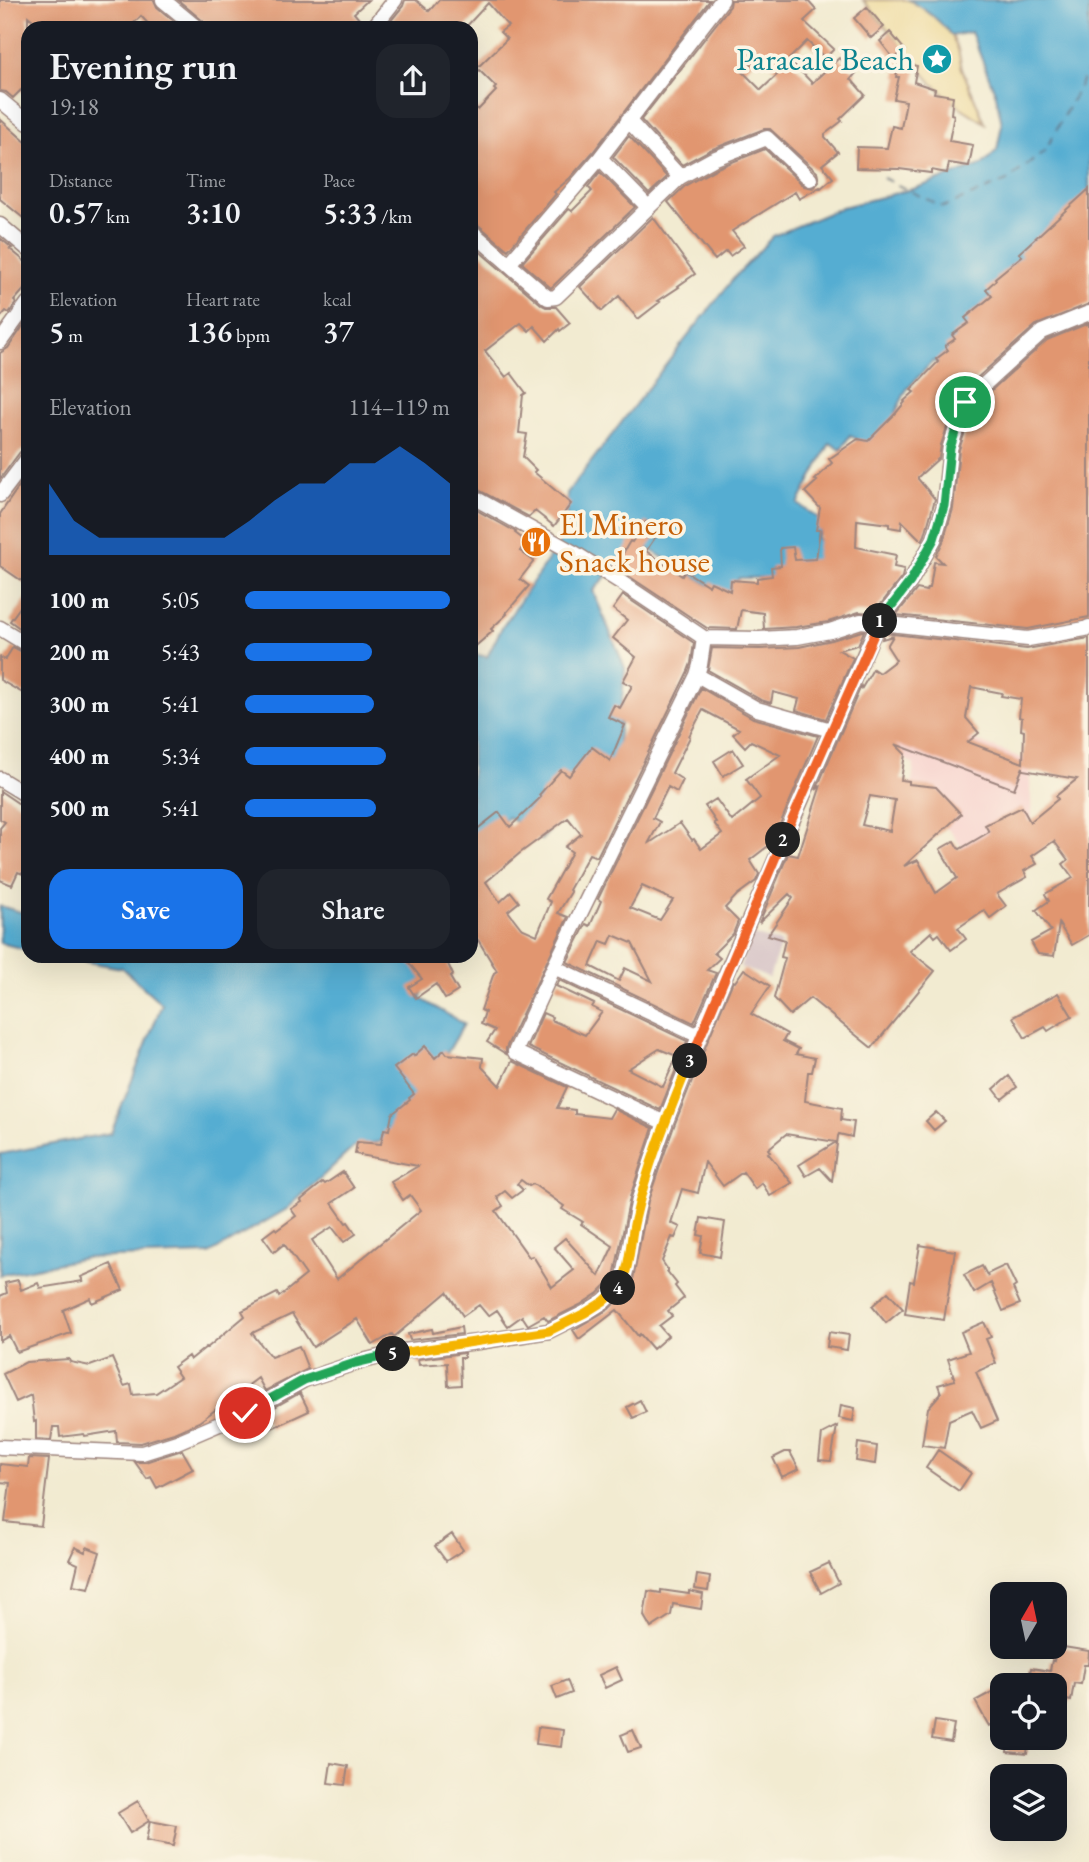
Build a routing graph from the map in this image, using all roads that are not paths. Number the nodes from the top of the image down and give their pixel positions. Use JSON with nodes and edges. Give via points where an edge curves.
{"nodes":[{"id":1,"x":163,"y":0,"type":"edge"},
{"id":2,"x":395,"y":0,"type":"edge"},
{"id":3,"x":722,"y":0,"type":"edge"},
{"id":4,"x":188,"y":21,"type":"edge"},
{"id":5,"x":378,"y":21,"type":"edge"},
{"id":6,"x":0,"y":100,"type":"edge"},
{"id":7,"x":21,"y":117,"type":"edge"},
{"id":8,"x":628,"y":120,"type":"junction"},
{"id":9,"x":600,"y":158,"type":"junction"},
{"id":10,"x":680,"y":177,"type":"junction"},
{"id":11,"x":810,"y":179,"type":"dead end"},
{"id":12,"x":648,"y":206,"type":"junction"},
{"id":13,"x":0,"y":225,"type":"edge"},
{"id":14,"x":478,"y":237,"type":"edge"},
{"id":15,"x":21,"y":243,"type":"edge"},
{"id":16,"x":509,"y":264,"type":"junction"},
{"id":17,"x":21,"y":313,"type":"edge"},
{"id":18,"x":1089,"y":313,"type":"edge"},
{"id":19,"x":0,"y":342,"type":"edge"},
{"id":20,"x":21,"y":467,"type":"edge"},
{"id":21,"x":0,"y":495,"type":"edge"},
{"id":22,"x":478,"y":500,"type":"edge"},
{"id":23,"x":878,"y":623,"type":"junction"},
{"id":24,"x":1089,"y":627,"type":"edge"},
{"id":25,"x":0,"y":628,"type":"edge"},
{"id":26,"x":704,"y":638,"type":"junction"},
{"id":27,"x":21,"y":641,"type":"edge"},
{"id":28,"x":697,"y":675,"type":"junction"},
{"id":29,"x":831,"y":730,"type":"junction"},
{"id":30,"x":0,"y":779,"type":"edge"},
{"id":31,"x":21,"y":792,"type":"edge"},
{"id":32,"x":554,"y":967,"type":"junction"},
{"id":33,"x":699,"y":1036,"type":"junction"},
{"id":34,"x":665,"y":1124,"type":"junction"},
{"id":35,"x":0,"y":1447,"type":"edge"}],
"edges":[{"from":1,"to":4,"type":"street"},
{"from":2,"to":5,"type":"street"},
{"from":3,"to":8,"type":"street"},
{"from":6,"to":7,"type":"street"},
{"from":8,"to":9,"type":"street"},
{"from":8,"to":10,"type":"street"},
{"from":9,"to":12,"type":"street"},
{"from":9,"to":16,"type":"street"},
{"from":10,"to":11,"type":"street","via":[[767,138]]},
{"from":10,"to":12,"type":"street"},
{"from":12,"to":16,"type":"street","via":[[556,296],[548,298]]},
{"from":13,"to":15,"type":"street"},
{"from":14,"to":16,"type":"street"},
{"from":17,"to":19,"type":"street"},
{"from":18,"to":23,"type":"street","via":[[1042,332],[965,402],[950,448],[944,506],[934,539],[910,582]]},
{"from":20,"to":21,"type":"street"},
{"from":22,"to":26,"type":"street","via":[[619,581]]},
{"from":23,"to":24,"type":"street","via":[[1028,639]]},
{"from":23,"to":26,"type":"street","via":[[861,621],[797,637]]},
{"from":23,"to":29,"type":"street"},
{"from":25,"to":27,"type":"street"},
{"from":26,"to":28,"type":"street"},
{"from":28,"to":29,"type":"street","via":[[757,709]]},
{"from":28,"to":32,"type":"street"},
{"from":29,"to":33,"type":"street"},
{"from":30,"to":31,"type":"street"},
{"from":32,"to":33,"type":"street"},
{"from":32,"to":34,"type":"street","via":[[515,1052]]},
{"from":33,"to":34,"type":"street"},
{"from":34,"to":35,"type":"street","via":[[639,1199],[623,1282],[604,1301],[549,1331],[403,1351],[355,1363],[304,1380],[245,1413],[142,1453]]}]}
